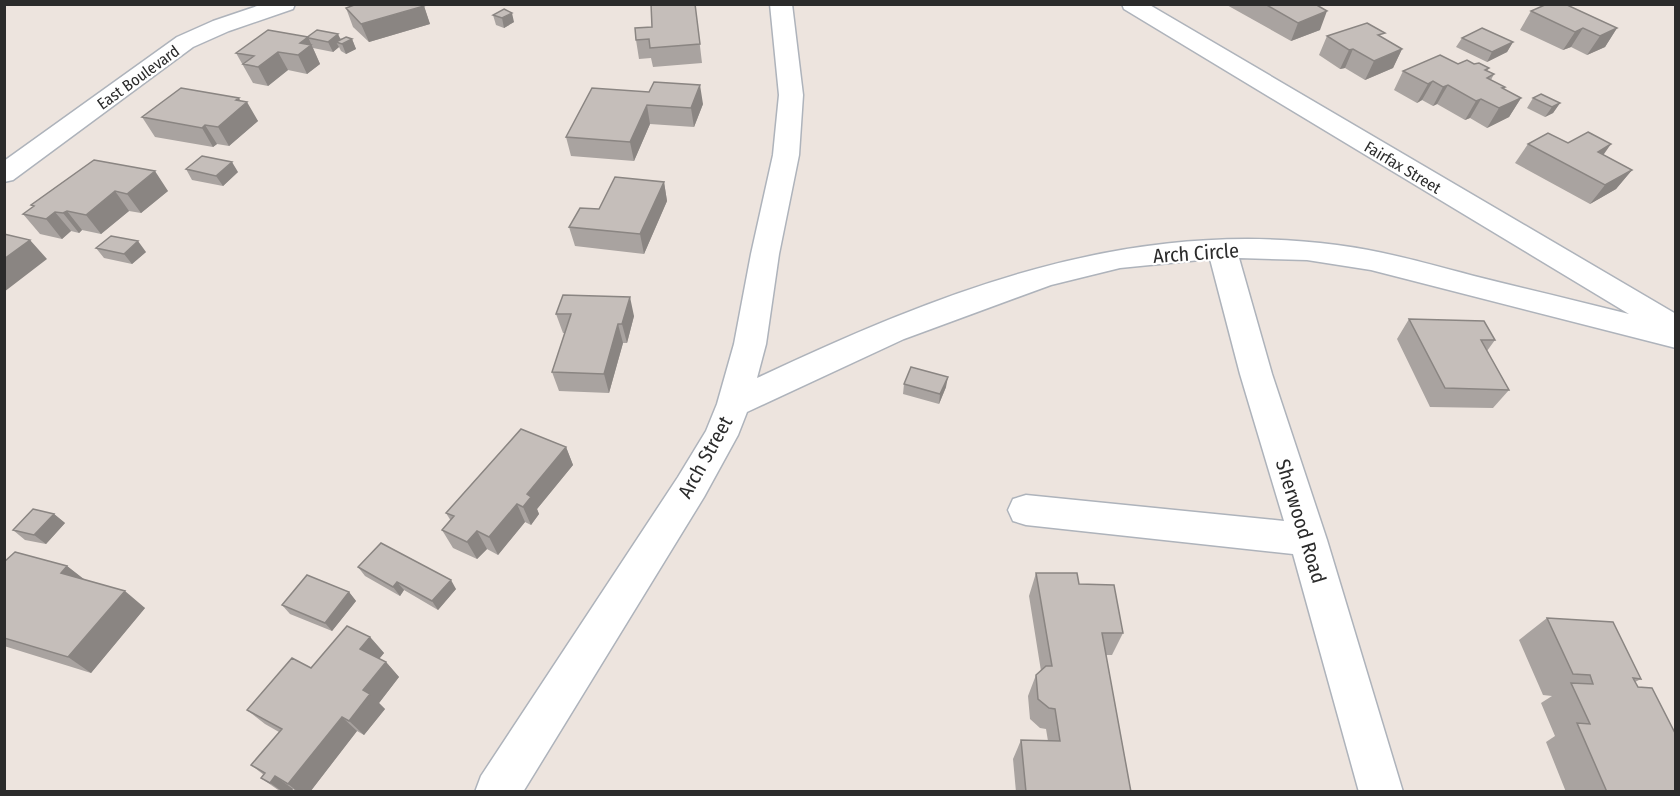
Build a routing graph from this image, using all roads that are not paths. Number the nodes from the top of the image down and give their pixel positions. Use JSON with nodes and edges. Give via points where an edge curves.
{"nodes":[{"id":1,"x":285,"y":4,"type":"edge"},
{"id":2,"x":781,"y":4,"type":"edge"},
{"id":3,"x":1132,"y":4,"type":"edge"},
{"id":4,"x":4,"y":174,"type":"edge"},
{"id":5,"x":1222,"y":249,"type":"junction"},
{"id":6,"x":1676,"y":328,"type":"edge"},
{"id":7,"x":1676,"y":337,"type":"edge"},
{"id":8,"x":734,"y":404,"type":"junction"},
{"id":9,"x":1026,"y":510,"type":"dead end"},
{"id":10,"x":1308,"y":540,"type":"junction"},
{"id":11,"x":497,"y":792,"type":"edge"},
{"id":12,"x":1381,"y":792,"type":"edge"}],
"edges":[{"from":1,"to":4,"type":"street","name":"East Boulevard","via":[[185,42]]},
{"from":2,"to":8,"type":"street","name":"Arch Street","via":[[791,95],[786,155],[750,344]]},
{"from":3,"to":6,"type":"street","name":"Fairfax Street"},
{"from":5,"to":7,"type":"street","name":"Arch Circle","via":[[1336,254]]},
{"from":5,"to":8,"type":"street","name":"Arch Circle","via":[[1091,264],[1033,280],[935,313],[816,363]]},
{"from":5,"to":10,"type":"street","name":"Sherwood Road"},
{"from":8,"to":11,"type":"street","name":"Arch Street","via":[[691,487]]},
{"from":9,"to":10,"type":"street"},
{"from":10,"to":12,"type":"street","name":"Sherwood Road"}]}
